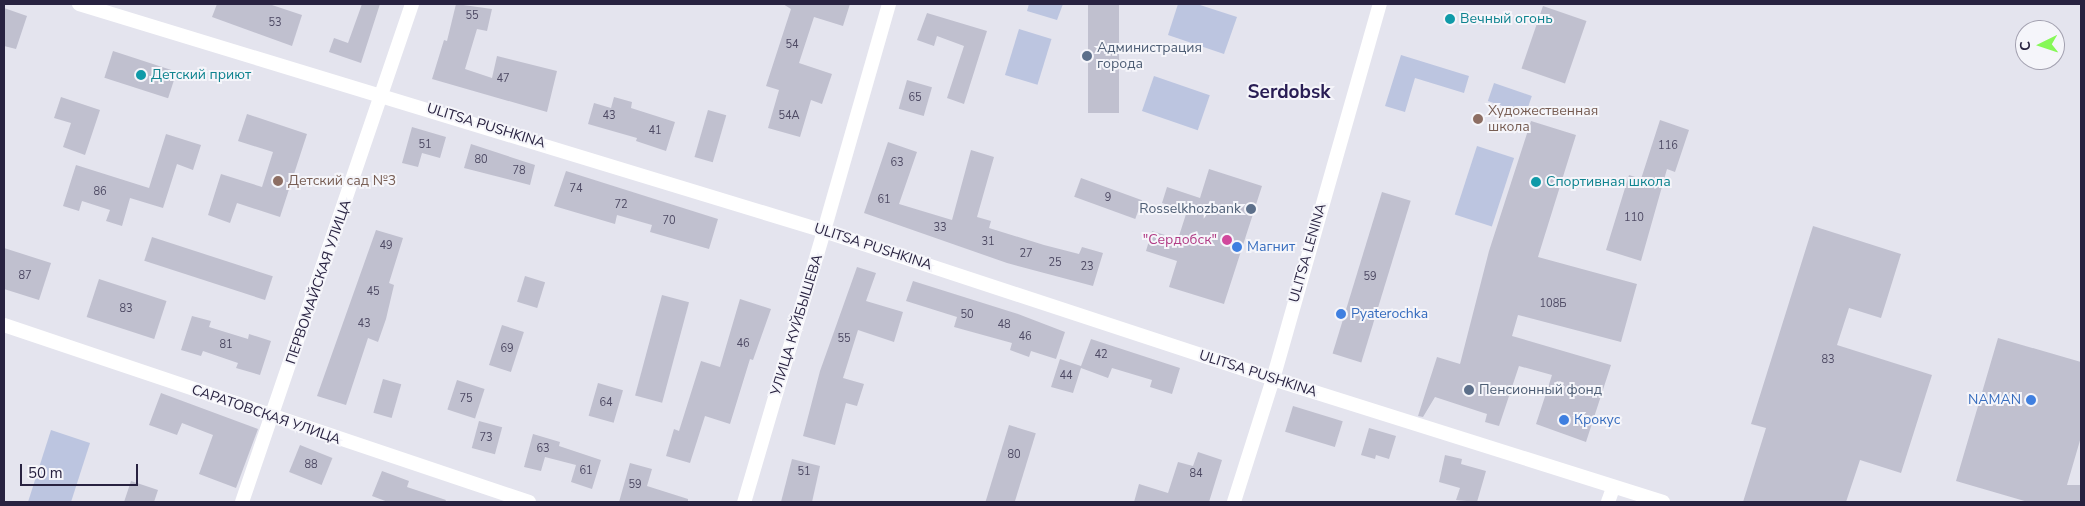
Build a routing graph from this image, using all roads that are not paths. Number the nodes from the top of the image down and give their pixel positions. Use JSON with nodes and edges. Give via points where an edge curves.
{"nodes":[{"id":1,"x":79,"y":4,"type":"edge"},
{"id":2,"x":412,"y":4,"type":"edge"},
{"id":3,"x":889,"y":4,"type":"edge"},
{"id":4,"x":1380,"y":4,"type":"edge"},
{"id":5,"x":383,"y":94,"type":"junction"},
{"id":6,"x":824,"y":231,"type":"junction"},
{"id":7,"x":4,"y":325,"type":"edge"},
{"id":8,"x":1273,"y":379,"type":"junction"},
{"id":9,"x":273,"y":417,"type":"junction"},
{"id":10,"x":1612,"y":488,"type":"junction"},
{"id":11,"x":242,"y":502,"type":"edge"},
{"id":12,"x":529,"y":502,"type":"edge"},
{"id":13,"x":744,"y":502,"type":"edge"},
{"id":14,"x":1234,"y":502,"type":"edge"},
{"id":15,"x":1608,"y":502,"type":"edge"},
{"id":16,"x":1663,"y":502,"type":"edge"}],
"edges":[{"from":1,"to":5,"type":"street","name":"ULITSA PUSHKINA"},
{"from":2,"to":5,"type":"street","name":"ПЕРВОМАЙСКАЯ УЛИЦА"},
{"from":3,"to":6,"type":"street","name":"УЛИЦА КУЙБЫШЕВА"},
{"from":4,"to":8,"type":"street","name":"ULITSA LENINA"},
{"from":5,"to":6,"type":"street","name":"ULITSA PUSHKINA"},
{"from":5,"to":9,"type":"street","name":"ПЕРВОМАЙСКАЯ УЛИЦА"},
{"from":6,"to":8,"type":"street","name":"ULITSA PUSHKINA"},
{"from":6,"to":13,"type":"street","name":"УЛИЦА КУЙБЫШЕВА"},
{"from":7,"to":9,"type":"street","name":"САРАТОВСКАЯ УЛИЦА"},
{"from":8,"to":10,"type":"street","name":"ULITSA PUSHKINA"},
{"from":8,"to":14,"type":"street","name":"ULITSA LENINA"},
{"from":9,"to":11,"type":"street","name":"ПЕРВОМАЙСКАЯ УЛИЦА"},
{"from":9,"to":12,"type":"street","name":"САРАТОВСКАЯ УЛИЦА"},
{"from":10,"to":15,"type":"street"},
{"from":10,"to":16,"type":"street","name":"ULITSA PUSHKINA"}]}
